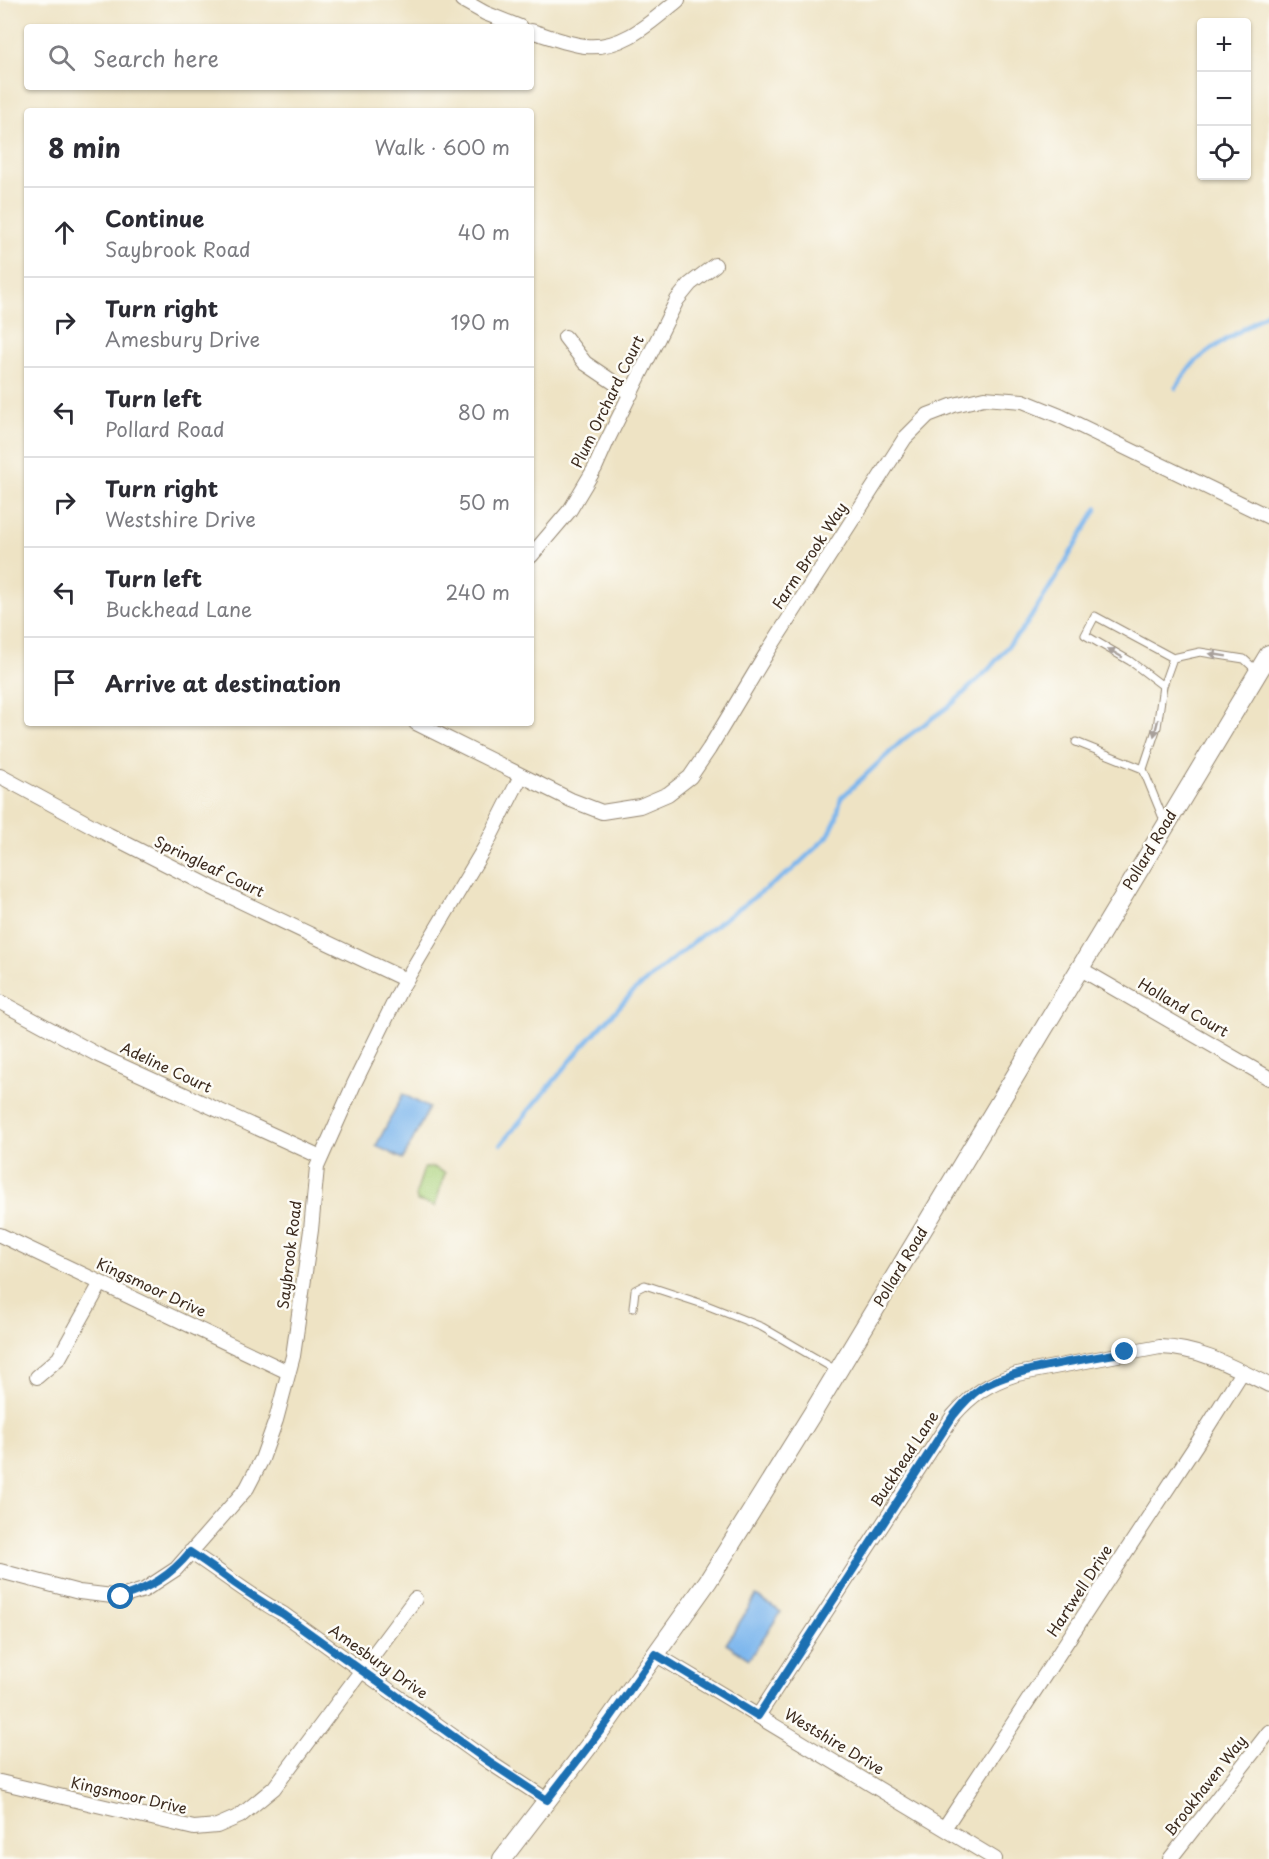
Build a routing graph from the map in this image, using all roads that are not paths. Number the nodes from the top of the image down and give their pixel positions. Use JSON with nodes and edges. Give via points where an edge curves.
{"nodes":[{"id":1,"x":462,"y":0,"type":"edge"},
{"id":2,"x":678,"y":0,"type":"edge"},
{"id":3,"x":512,"y":24,"type":"edge"},
{"id":4,"x":534,"y":32,"type":"edge"},
{"id":5,"x":715,"y":265,"type":"dead end"},
{"id":6,"x":565,"y":337,"type":"dead end"},
{"id":7,"x":631,"y":394,"type":"junction"},
{"id":8,"x":1269,"y":517,"type":"edge"},
{"id":9,"x":534,"y":552,"type":"edge"},
{"id":10,"x":1269,"y":654,"type":"edge"},
{"id":11,"x":1173,"y":658,"type":"junction"},
{"id":12,"x":1258,"y":672,"type":"junction"},
{"id":13,"x":1163,"y":686,"type":"junction"},
{"id":14,"x":422,"y":726,"type":"edge"},
{"id":15,"x":1076,"y":742,"type":"dead end"},
{"id":16,"x":1143,"y":769,"type":"junction"},
{"id":17,"x":0,"y":776,"type":"edge"},
{"id":18,"x":521,"y":776,"type":"junction"},
{"id":19,"x":1166,"y":824,"type":"junction"},
{"id":20,"x":1079,"y":968,"type":"junction"},
{"id":21,"x":406,"y":980,"type":"junction"},
{"id":22,"x":0,"y":1002,"type":"edge"},
{"id":23,"x":1269,"y":1078,"type":"edge"},
{"id":24,"x":321,"y":1157,"type":"junction"},
{"id":25,"x":0,"y":1235,"type":"edge"},
{"id":26,"x":101,"y":1282,"type":"junction"},
{"id":27,"x":633,"y":1308,"type":"dead end"},
{"id":28,"x":838,"y":1371,"type":"junction"},
{"id":29,"x":288,"y":1372,"type":"junction"},
{"id":30,"x":1242,"y":1372,"type":"junction"},
{"id":31,"x":37,"y":1377,"type":"dead end"},
{"id":32,"x":1269,"y":1385,"type":"edge"},
{"id":33,"x":190,"y":1552,"type":"junction"},
{"id":34,"x":0,"y":1571,"type":"edge"},
{"id":35,"x":415,"y":1599,"type":"dead end"},
{"id":36,"x":655,"y":1654,"type":"junction"},
{"id":37,"x":362,"y":1671,"type":"junction"},
{"id":38,"x":758,"y":1716,"type":"junction"},
{"id":39,"x":1269,"y":1732,"type":"edge"},
{"id":40,"x":0,"y":1782,"type":"edge"},
{"id":41,"x":547,"y":1800,"type":"junction"},
{"id":42,"x":945,"y":1827,"type":"junction"},
{"id":43,"x":502,"y":1859,"type":"edge"},
{"id":44,"x":995,"y":1859,"type":"edge"},
{"id":45,"x":1170,"y":1859,"type":"edge"}],
"edges":[{"from":1,"to":3,"type":"street"},
{"from":2,"to":4,"type":"street","via":[[642,29],[613,43],[582,45]]},
{"from":5,"to":7,"type":"street","name":"Plum Orchard Court","via":[[677,300]]},
{"from":6,"to":7,"type":"street","via":[[585,363]]},
{"from":7,"to":9,"type":"street","name":"Plum Orchard Court","via":[[586,485]]},
{"from":8,"to":18,"type":"street","name":"Farm Brook Way","via":[[1023,401],[984,398],[954,405],[928,415],[905,438],[690,777],[668,794],[640,807],[602,812]]},
{"from":10,"to":12,"type":"street","name":"Pollard Road"},
{"from":12,"to":11,"type":"lane","one_way":true,"via":[[1244,659],[1233,657],[1200,652]]},
{"from":11,"to":13,"type":"lane"},
{"from":13,"to":11,"type":"lane","one_way":true,"via":[[1085,635],[1095,616]]},
{"from":12,"to":19,"type":"street","name":"Pollard Road"},
{"from":13,"to":16,"type":"lane","one_way":true,"via":[[1157,727]]},
{"from":14,"to":18,"type":"street","name":"Farm Brook Way"},
{"from":15,"to":16,"type":"lane"},
{"from":16,"to":19,"type":"lane"},
{"from":17,"to":21,"type":"street","name":"Springleaf Court","via":[[219,891]]},
{"from":18,"to":21,"type":"street","name":"Saybrook Road","via":[[485,847]]},
{"from":19,"to":20,"type":"street","name":"Pollard Road"},
{"from":20,"to":23,"type":"street","name":"Holland Court"},
{"from":20,"to":28,"type":"street","name":"Pollard Road"},
{"from":21,"to":24,"type":"street","name":"Saybrook Road"},
{"from":22,"to":24,"type":"street","name":"Adeline Court","via":[[98,1055]]},
{"from":24,"to":29,"type":"street","name":"Saybrook Road"},
{"from":25,"to":26,"type":"street","name":"Kingsmoor Drive"},
{"from":26,"to":29,"type":"street","name":"Kingsmoor Drive"},
{"from":26,"to":31,"type":"street","via":[[59,1358]]},
{"from":27,"to":28,"type":"lane","via":[[635,1290],[645,1285],[762,1327]]},
{"from":28,"to":36,"type":"street","name":"Pollard Road","via":[[708,1581]]},
{"from":29,"to":33,"type":"street","name":"Saybrook Road","via":[[276,1420],[247,1488]]},
{"from":30,"to":32,"type":"street","name":"Buckhead Lane"},
{"from":30,"to":38,"type":"street","name":"Buckhead Lane","via":[[1201,1352],[1160,1347],[1017,1374],[980,1389],[953,1416]]},
{"from":30,"to":42,"type":"street","name":"Hartwell Drive"},
{"from":33,"to":34,"type":"street","name":"Saybrook Road","via":[[176,1569],[144,1590],[121,1597],[79,1592]]},
{"from":33,"to":37,"type":"street","name":"Amesbury Drive"},
{"from":35,"to":37,"type":"street","name":"Kingsmoor Drive"},
{"from":36,"to":38,"type":"street","name":"Westshire Drive"},
{"from":36,"to":41,"type":"street","name":"Pollard Road"},
{"from":37,"to":40,"type":"street","name":"Kingsmoor Drive","via":[[274,1788],[240,1816],[218,1826],[177,1825]]},
{"from":37,"to":41,"type":"street","name":"Amesbury Drive"},
{"from":38,"to":42,"type":"street","name":"Westshire Drive"},
{"from":39,"to":45,"type":"street","name":"Brookhaven Way"},
{"from":41,"to":43,"type":"street","name":"Pollard Road"},
{"from":42,"to":44,"type":"street","name":"Westshire Drive"}]}
